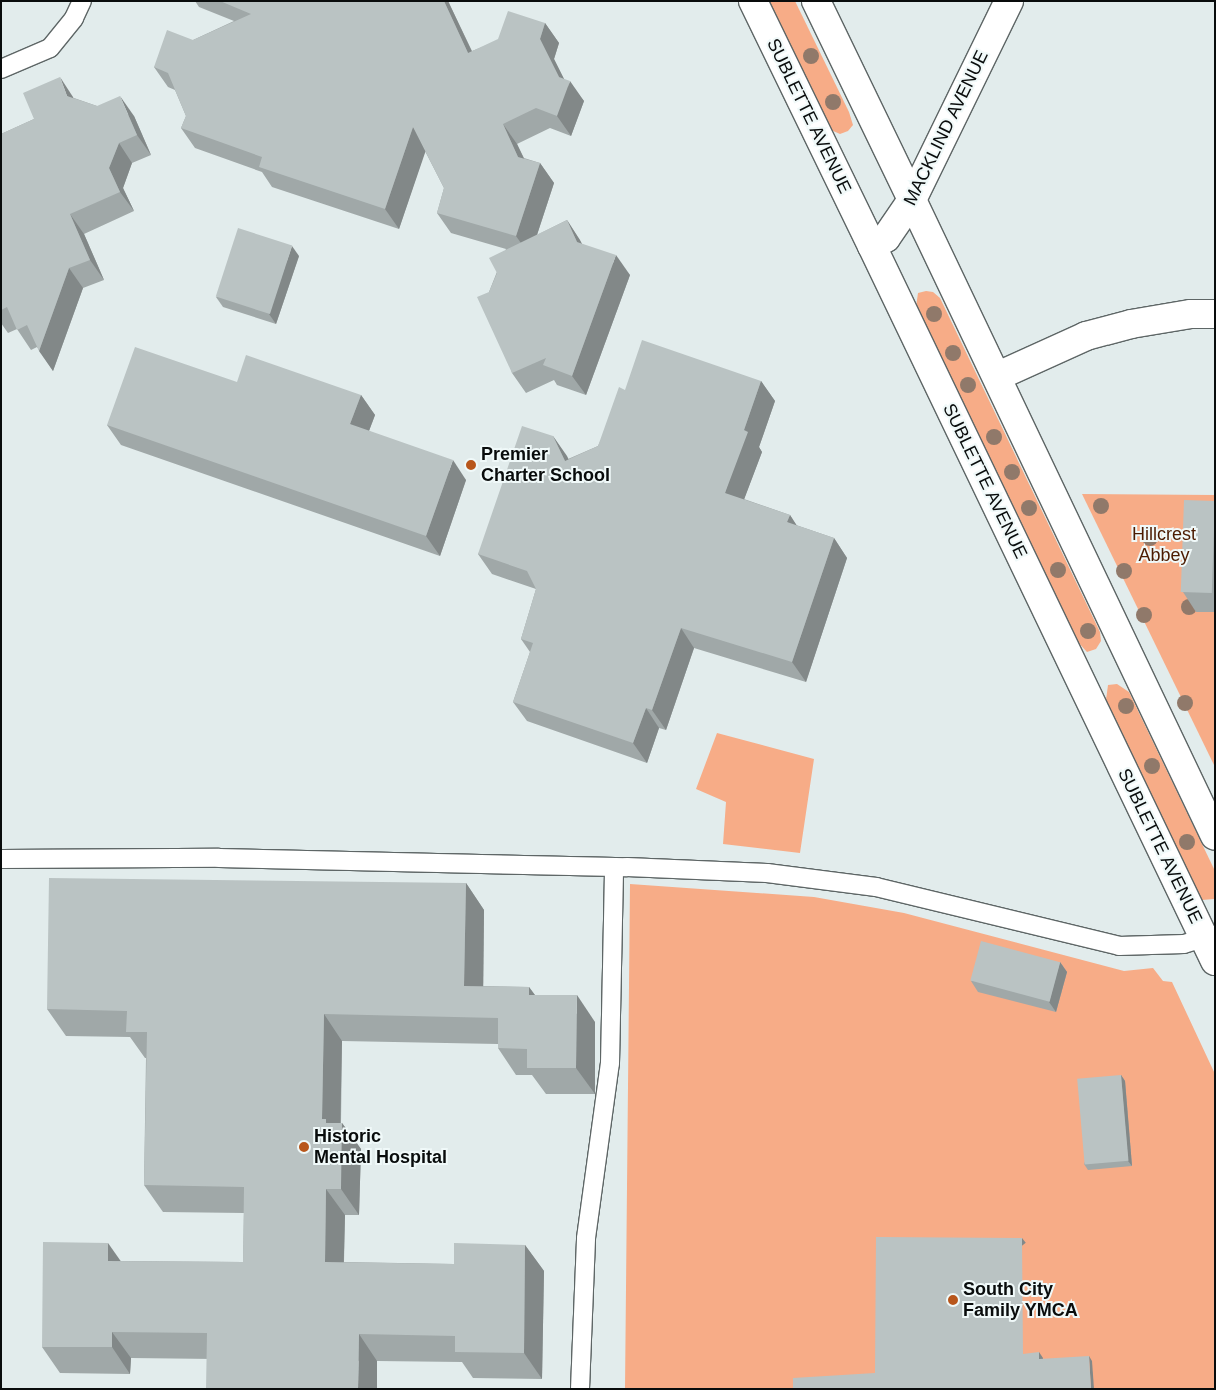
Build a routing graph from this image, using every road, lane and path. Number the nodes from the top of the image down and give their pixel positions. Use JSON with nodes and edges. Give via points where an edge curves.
{"nodes":[{"id":1,"x":82,"y":1,"type":"edge"},
{"id":2,"x":754,"y":1,"type":"edge"},
{"id":3,"x":816,"y":1,"type":"edge"},
{"id":4,"x":1008,"y":1,"type":"edge"},
{"id":5,"x":1,"y":68,"type":"edge"},
{"id":6,"x":912,"y":200,"type":"junction"},
{"id":7,"x":872,"y":246,"type":"junction"},
{"id":8,"x":1215,"y":314,"type":"edge"},
{"id":9,"x":998,"y":376,"type":"junction"},
{"id":10,"x":1215,"y":836,"type":"edge"},
{"id":11,"x":1,"y":859,"type":"edge"},
{"id":12,"x":614,"y":867,"type":"junction"},
{"id":13,"x":1211,"y":945,"type":"edge"},
{"id":14,"x":580,"y":1389,"type":"edge"}],
"edges":[{"from":1,"to":5,"type":"lane","via":[[74,18],[50,48]]},
{"from":2,"to":7,"type":"street","name":"SUBLETTE AVENUE"},
{"from":3,"to":6,"type":"street"},
{"from":4,"to":6,"type":"street","name":"MACKLIND AVENUE"},
{"from":6,"to":7,"type":"street","name":"MACKLIND AVENUE","via":[[886,238]]},
{"from":6,"to":9,"type":"street"},
{"from":7,"to":13,"type":"street","name":"SUBLETTE AVENUE"},
{"from":8,"to":9,"type":"street","via":[[1191,314],[1131,324],[1086,336]]},
{"from":9,"to":10,"type":"street"},
{"from":11,"to":12,"type":"lane","via":[[219,858]]},
{"from":12,"to":13,"type":"lane","via":[[767,873],[876,887],[1119,946]]},
{"from":12,"to":14,"type":"lane","via":[[610,1062],[586,1238]]}]}
